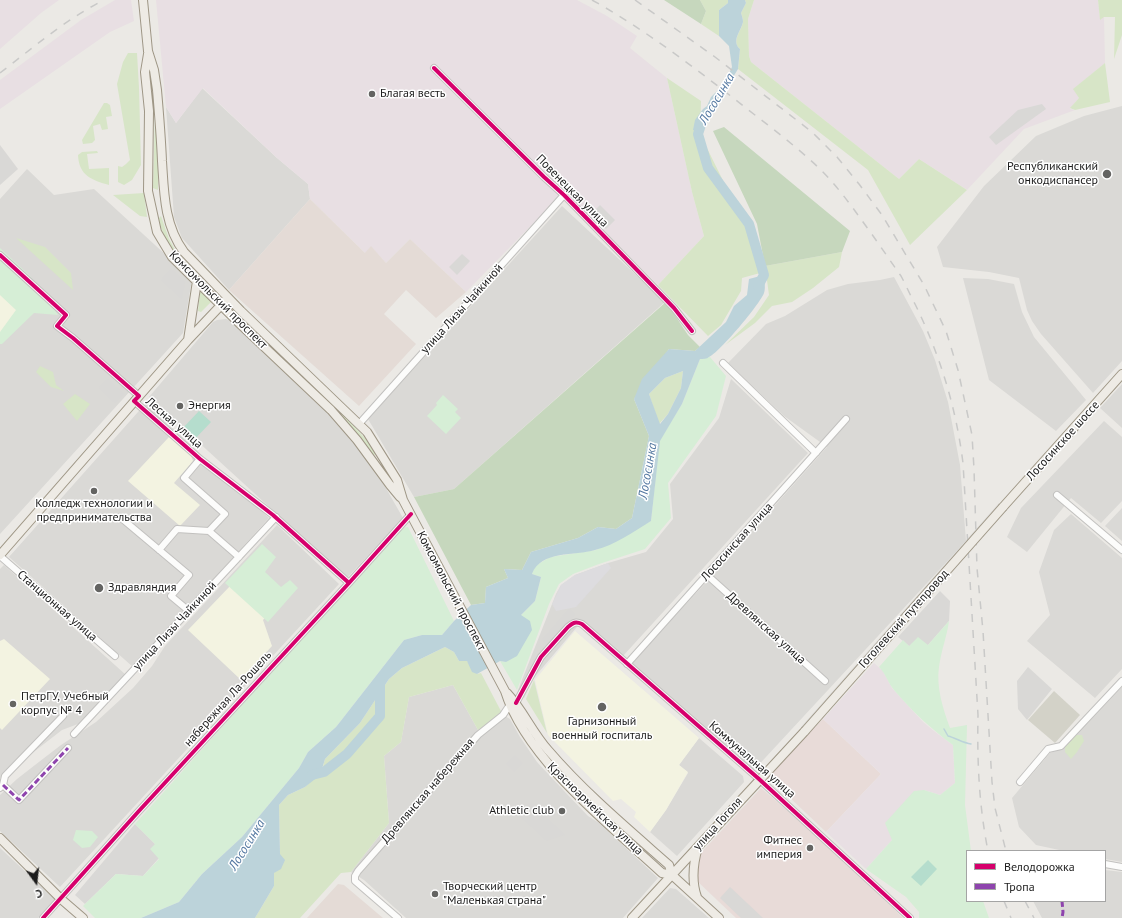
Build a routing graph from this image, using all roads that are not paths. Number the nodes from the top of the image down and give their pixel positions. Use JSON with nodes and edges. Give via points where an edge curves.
{"nodes":[{"id":1,"x":143,"y":0,"type":"edge"},
{"id":2,"x":148,"y":51,"type":"junction"},
{"id":3,"x":434,"y":68,"type":"dead end"},
{"id":4,"x":564,"y":195,"type":"junction"},
{"id":5,"x":0,"y":254,"type":"edge"},
{"id":6,"x":197,"y":281,"type":"junction"},
{"id":7,"x":228,"y":298,"type":"junction"},
{"id":8,"x":221,"y":305,"type":"junction"},
{"id":9,"x":692,"y":331,"type":"dead end"},
{"id":10,"x":188,"y":340,"type":"junction"},
{"id":11,"x":723,"y":363,"type":"dead end"},
{"id":12,"x":1122,"y":374,"type":"edge"},
{"id":13,"x":136,"y":398,"type":"junction"},
{"id":14,"x":846,"y":419,"type":"dead end"},
{"id":15,"x":359,"y":424,"type":"junction"},
{"id":16,"x":816,"y":453,"type":"junction"},
{"id":17,"x":382,"y":455,"type":"junction"},
{"id":18,"x":200,"y":459,"type":"junction"},
{"id":19,"x":373,"y":462,"type":"junction"},
{"id":20,"x":1057,"y":495,"type":"dead end"},
{"id":21,"x":403,"y":500,"type":"junction"},
{"id":22,"x":1003,"y":507,"type":"joint"},
{"id":23,"x":410,"y":514,"type":"junction"},
{"id":24,"x":120,"y":517,"type":"dead end"},
{"id":25,"x":276,"y":517,"type":"junction"},
{"id":26,"x":210,"y":531,"type":"junction"},
{"id":27,"x":159,"y":550,"type":"junction"},
{"id":28,"x":1122,"y":550,"type":"edge"},
{"id":29,"x":0,"y":555,"type":"edge"},
{"id":30,"x":239,"y":557,"type":"junction"},
{"id":31,"x":707,"y":575,"type":"junction"},
{"id":32,"x":349,"y":583,"type":"junction"},
{"id":33,"x":189,"y":611,"type":"junction"},
{"id":34,"x":577,"y":622,"type":"joint"},
{"id":35,"x":115,"y":656,"type":"dead end"},
{"id":36,"x":627,"y":664,"type":"junction"},
{"id":37,"x":825,"y":681,"type":"dead end"},
{"id":38,"x":1122,"y":681,"type":"edge"},
{"id":39,"x":500,"y":682,"type":"joint"},
{"id":40,"x":513,"y":704,"type":"junction"},
{"id":41,"x":63,"y":716,"type":"dead end"},
{"id":42,"x":805,"y":731,"type":"joint"},
{"id":43,"x":74,"y":734,"type":"dead end"},
{"id":44,"x":68,"y":748,"type":"dead end"},
{"id":45,"x":760,"y":779,"type":"junction"},
{"id":46,"x":1020,"y":782,"type":"dead end"},
{"id":47,"x":1,"y":786,"type":"edge"},
{"id":48,"x":0,"y":838,"type":"edge"},
{"id":49,"x":698,"y":846,"type":"junction"},
{"id":50,"x":1106,"y":864,"type":"edge"},
{"id":51,"x":1122,"y":868,"type":"edge"},
{"id":52,"x":672,"y":875,"type":"junction"},
{"id":53,"x":697,"y":898,"type":"junction"},
{"id":54,"x":61,"y":899,"type":"junction"},
{"id":55,"x":43,"y":918,"type":"edge"},
{"id":56,"x":83,"y":918,"type":"edge"},
{"id":57,"x":398,"y":918,"type":"edge"},
{"id":58,"x":632,"y":918,"type":"edge"},
{"id":59,"x":720,"y":918,"type":"edge"},
{"id":60,"x":910,"y":918,"type":"edge"}],
"edges":[{"from":1,"to":2,"type":"main road","name":"Комсомольский проспект"},
{"from":2,"to":6,"type":"main road","name":"Комсомольский проспект","via":[[145,72],[149,111],[148,191],[153,218],[157,232],[172,257]]},
{"from":2,"to":7,"type":"main road","name":"Комсомольский проспект","via":[[157,90],[169,222],[184,252]]},
{"from":3,"to":4,"type":"street","name":"Повенецкая улица"},
{"from":4,"to":9,"type":"street","name":"Повенецкая улица","via":[[674,308]]},
{"from":4,"to":15,"type":"street","name":"улица Лизы Чайкиной"},
{"from":5,"to":13,"type":"street","name":"Лесная улица","via":[[66,315],[58,326]]},
{"from":6,"to":8,"type":"main road","name":"Комсомольский проспект"},
{"from":6,"to":10,"type":"main road"},
{"from":7,"to":8,"type":"main road"},
{"from":7,"to":15,"type":"main road","name":"Комсомольский проспект"},
{"from":8,"to":10,"type":"main road"},
{"from":8,"to":19,"type":"main road","name":"Комсомольский проспект","via":[[331,410]]},
{"from":10,"to":13,"type":"main road"},
{"from":11,"to":16,"type":"street"},
{"from":12,"to":22,"type":"main road","name":"Лососинское шоссе"},
{"from":13,"to":18,"type":"street","name":"Лесная улица"},
{"from":13,"to":29,"type":"main road"},
{"from":14,"to":16,"type":"street","name":"Лососинская улица"},
{"from":15,"to":17,"type":"main road","name":"Комсомольский проспект"},
{"from":16,"to":31,"type":"street","name":"Лососинская улица"},
{"from":17,"to":19,"type":"street"},
{"from":17,"to":21,"type":"main road","name":"Комсомольский проспект","via":[[397,480]]},
{"from":18,"to":25,"type":"street","name":"Лесная улица"},
{"from":18,"to":26,"type":"street","via":[[184,478],[225,514]]},
{"from":19,"to":21,"type":"main road","name":"Комсомольский проспект"},
{"from":20,"to":28,"type":"street"},
{"from":21,"to":23,"type":"main road","name":"Комсомольский проспект"},
{"from":22,"to":42,"type":"main road","name":"Гоголевский путепровод","bridge":true},
{"from":23,"to":32,"type":"street","name":"набережная Ла-Рошель"},
{"from":23,"to":39,"type":"main road","name":"Комсомольский проспект"},
{"from":24,"to":27,"type":"street"},
{"from":25,"to":30,"type":"street","name":"улица Лизы Чайкиной"},
{"from":25,"to":32,"type":"street","name":"Лесная улица"},
{"from":26,"to":27,"type":"street","via":[[177,528]]},
{"from":26,"to":30,"type":"street"},
{"from":27,"to":33,"type":"street","via":[[189,575],[171,596]]},
{"from":29,"to":35,"type":"street","name":"Станционная улица"},
{"from":30,"to":33,"type":"street","name":"улица Лизы Чайкиной"},
{"from":31,"to":36,"type":"street","name":"Лососинская улица"},
{"from":31,"to":37,"type":"street","name":"Древлянская улица"},
{"from":32,"to":54,"type":"street","name":"набережная Ла-Рошель"},
{"from":33,"to":43,"type":"street","name":"улица Лизы Чайкиной"},
{"from":34,"to":36,"type":"street","name":"Коммунальная улица"},
{"from":34,"to":40,"type":"street","name":"Древлянская набережная","via":[[568,627],[541,657]]},
{"from":36,"to":45,"type":"street","name":"Коммунальная улица"},
{"from":38,"to":46,"type":"street","via":[[1061,746],[1048,749]]},
{"from":39,"to":40,"type":"main road","name":"Красноармейская улица"},
{"from":40,"to":52,"type":"main road","name":"Красноармейская улица","via":[[524,732],[571,788],[662,873]]},
{"from":40,"to":57,"type":"street","name":"Древлянская набережная","via":[[478,735],[355,876],[355,881]]},
{"from":41,"to":47,"type":"street","via":[[5,776]]},
{"from":42,"to":45,"type":"main road","name":"улица Гоголя"},
{"from":44,"to":47,"type":"street","via":[[19,800]]},
{"from":45,"to":49,"type":"main road","name":"улица Гоголя"},
{"from":45,"to":60,"type":"street","name":"Коммунальная улица"},
{"from":48,"to":54,"type":"main road"},
{"from":49,"to":52,"type":"main road","name":"улица Гоголя"},
{"from":49,"to":53,"type":"main road","via":[[693,872]]},
{"from":50,"to":51,"type":"street"},
{"from":52,"to":53,"type":"main road","name":"Красноармейская улица"},
{"from":52,"to":58,"type":"main road","name":"улица Гоголя"},
{"from":53,"to":59,"type":"main road","name":"Красноармейская улица"},
{"from":54,"to":55,"type":"street","name":"набережная Ла-Рошель"},
{"from":54,"to":56,"type":"main road"}]}
